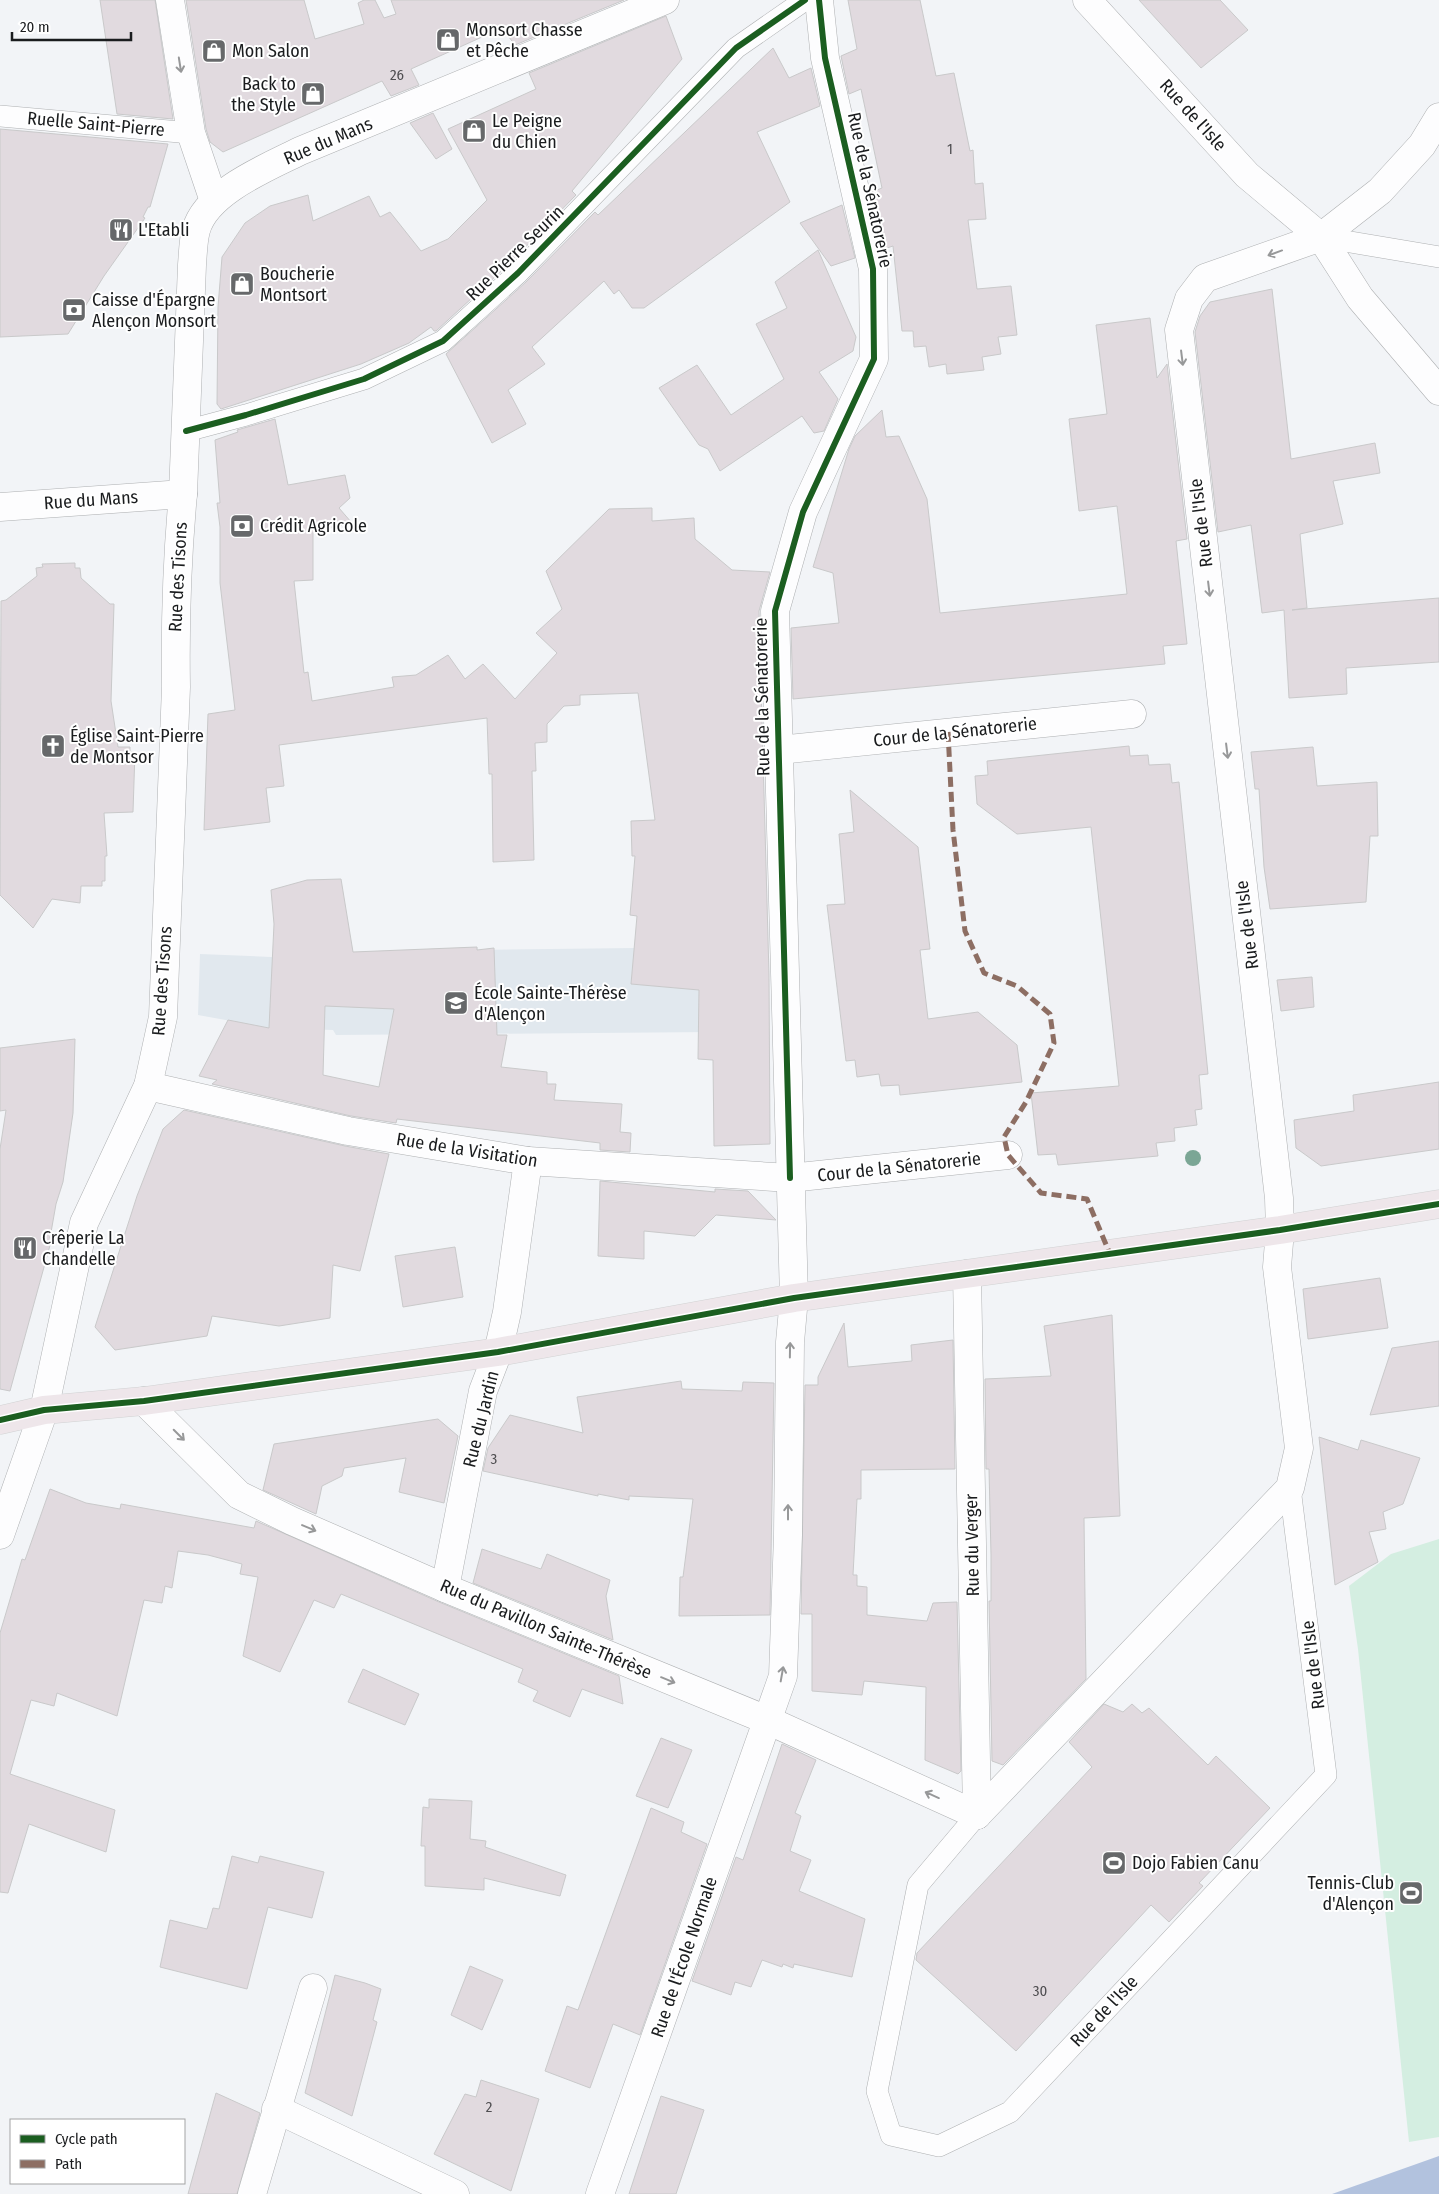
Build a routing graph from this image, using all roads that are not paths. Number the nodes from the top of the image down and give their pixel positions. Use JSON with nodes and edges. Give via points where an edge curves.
{"nodes":[{"id":1,"x":170,"y":0,"type":"edge"},
{"id":2,"x":665,"y":0,"type":"edge"},
{"id":3,"x":805,"y":0,"type":"edge"},
{"id":4,"x":819,"y":0,"type":"edge"},
{"id":5,"x":1087,"y":0,"type":"edge"},
{"id":6,"x":0,"y":116,"type":"edge"},
{"id":7,"x":1439,"y":117,"type":"edge"},
{"id":8,"x":191,"y":133,"type":"junction"},
{"id":9,"x":214,"y":201,"type":"junction"},
{"id":10,"x":1321,"y":237,"type":"junction"},
{"id":11,"x":1439,"y":257,"type":"edge"},
{"id":12,"x":1439,"y":391,"type":"edge"},
{"id":13,"x":186,"y":431,"type":"junction"},
{"id":14,"x":184,"y":494,"type":"junction"},
{"id":15,"x":0,"y":504,"type":"edge"},
{"id":16,"x":1132,"y":714,"type":"dead end"},
{"id":17,"x":779,"y":750,"type":"junction"},
{"id":18,"x":148,"y":1086,"type":"junction"},
{"id":19,"x":1008,"y":1155,"type":"dead end"},
{"id":20,"x":528,"y":1160,"type":"junction"},
{"id":21,"x":790,"y":1178,"type":"junction"},
{"id":22,"x":1439,"y":1204,"type":"edge"},
{"id":23,"x":1280,"y":1230,"type":"junction"},
{"id":24,"x":967,"y":1274,"type":"junction"},
{"id":25,"x":794,"y":1298,"type":"junction"},
{"id":26,"x":498,"y":1352,"type":"junction"},
{"id":27,"x":144,"y":1401,"type":"junction"},
{"id":28,"x":44,"y":1410,"type":"junction"},
{"id":29,"x":0,"y":1420,"type":"edge"},
{"id":30,"x":1290,"y":1488,"type":"junction"},
{"id":31,"x":0,"y":1535,"type":"edge"},
{"id":32,"x":445,"y":1588,"type":"junction"},
{"id":33,"x":767,"y":1720,"type":"junction"},
{"id":34,"x":977,"y":1815,"type":"junction"},
{"id":35,"x":313,"y":1988,"type":"dead end"},
{"id":36,"x":276,"y":2109,"type":"junction"},
{"id":37,"x":252,"y":2194,"type":"edge"},
{"id":38,"x":455,"y":2194,"type":"edge"},
{"id":39,"x":600,"y":2194,"type":"edge"}],
"edges":[{"from":1,"to":8,"type":"street","one_way":true},
{"from":2,"to":9,"type":"street","name":"Rue du Mans","via":[[300,151],[246,178]]},
{"from":3,"to":13,"type":"lane","name":"Rue Pierre Seurin","via":[[736,48],[532,259],[443,341],[364,379]]},
{"from":4,"to":17,"type":"street","name":"Rue de la Sénatorerie","via":[[825,58],[874,269],[874,359],[803,512],[775,611]]},
{"from":5,"to":10,"type":"street","name":"Rue de l'Isle","via":[[1247,175]]},
{"from":6,"to":8,"type":"lane","name":"Ruelle Saint-Pierre"},
{"from":7,"to":10,"type":"street","via":[[1422,145],[1380,191]]},
{"from":8,"to":9,"type":"street"},
{"from":9,"to":13,"type":"street","name":"Rue du Mans","via":[[196,228]]},
{"from":10,"to":11,"type":"lane"},
{"from":10,"to":12,"type":"street","via":[[1360,298]]},
{"from":10,"to":23,"type":"street","name":"Rue de l'Isle","one_way":true,"via":[[1205,278],[1190,299],[1179,330],[1279,1198]]},
{"from":13,"to":14,"type":"street","name":"Rue des Tisons"},
{"from":14,"to":15,"type":"street","name":"Rue du Mans"},
{"from":14,"to":18,"type":"street","name":"Rue des Tisons","via":[[175,628],[176,688],[163,1017]]},
{"from":16,"to":17,"type":"street","name":"Cour de la Sénatorerie"},
{"from":17,"to":21,"type":"street","name":"Rue de la Sénatorerie"},
{"from":18,"to":20,"type":"street","name":"Rue de la Visitation","via":[[348,1131]]},
{"from":18,"to":28,"type":"street","name":"Rue des Tisons","via":[[84,1223]]},
{"from":19,"to":21,"type":"street","name":"Cour de la Sénatorerie"},
{"from":20,"to":21,"type":"street","name":"Rue de la Visitation"},
{"from":20,"to":26,"type":"street","name":"Rue du Jardin","via":[[507,1312]]},
{"from":21,"to":25,"type":"street","name":"Rue de la Sénatorerie"},
{"from":22,"to":23,"type":"main road"},
{"from":23,"to":24,"type":"main road"},
{"from":23,"to":30,"type":"street","name":"Rue de l'Isle","via":[[1277,1267],[1299,1448]]},
{"from":24,"to":25,"type":"main road"},
{"from":24,"to":34,"type":"street","name":"Rue du Verger"},
{"from":25,"to":26,"type":"main road"},
{"from":33,"to":25,"type":"street","name":"Rue de l'École Normale","one_way":true,"via":[[783,1676],[790,1342]]},
{"from":26,"to":27,"type":"main road"},
{"from":26,"to":32,"type":"street","name":"Rue du Jardin","via":[[483,1392]]},
{"from":27,"to":28,"type":"main road"},
{"from":27,"to":32,"type":"street","name":"Rue du Pavillon Sainte-Thérèse","one_way":true,"via":[[239,1495]]},
{"from":28,"to":29,"type":"main road"},
{"from":28,"to":31,"type":"street","name":"Rue des Tisons"},
{"from":30,"to":34,"type":"street"},
{"from":30,"to":34,"type":"lane","name":"Rue de l'Isle","via":[[1326,1774],[1010,2112],[939,2146],[891,2135],[877,2091],[918,1885]]},
{"from":32,"to":33,"type":"street","name":"Rue du Pavillon Sainte-Thérèse","one_way":true},
{"from":34,"to":33,"type":"street","name":"Rue du Pavillon Sainte-Thérèse","one_way":true},
{"from":33,"to":39,"type":"street","name":"Rue de l'École Normale"},
{"from":35,"to":36,"type":"street"},
{"from":36,"to":37,"type":"street"},
{"from":36,"to":38,"type":"street"}]}
